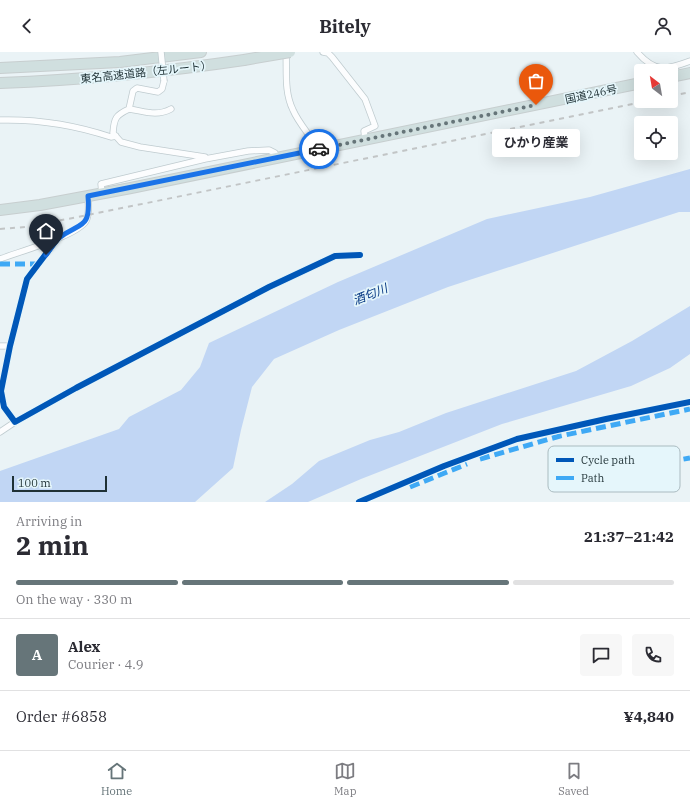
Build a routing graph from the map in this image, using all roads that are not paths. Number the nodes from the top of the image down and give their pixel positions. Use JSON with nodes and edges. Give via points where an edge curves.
{"nodes":[{"id":1,"x":160,"y":52,"type":"edge"},
{"id":2,"x":201,"y":52,"type":"edge"},
{"id":3,"x":286,"y":52,"type":"edge"},
{"id":4,"x":290,"y":52,"type":"edge"},
{"id":5,"x":323,"y":52,"type":"edge"},
{"id":6,"x":638,"y":52,"type":"edge"},
{"id":7,"x":690,"y":61,"type":"edge"},
{"id":8,"x":0,"y":68,"type":"edge"},
{"id":9,"x":690,"y":73,"type":"edge"},
{"id":10,"x":678,"y":76,"type":"edge"},
{"id":11,"x":0,"y":83,"type":"edge"},
{"id":12,"x":634,"y":84,"type":"edge"},
{"id":13,"x":129,"y":109,"type":"junction"},
{"id":14,"x":171,"y":109,"type":"dead end"},
{"id":15,"x":0,"y":120,"type":"edge"},
{"id":16,"x":116,"y":136,"type":"junction"},
{"id":17,"x":365,"y":139,"type":"junction"},
{"id":18,"x":318,"y":149,"type":"junction"},
{"id":19,"x":207,"y":158,"type":"junction"},
{"id":20,"x":276,"y":158,"type":"junction"},
{"id":21,"x":102,"y":194,"type":"junction"},
{"id":22,"x":88,"y":196,"type":"junction"},
{"id":23,"x":0,"y":210,"type":"edge"},
{"id":24,"x":58,"y":238,"type":"junction"},
{"id":25,"x":360,"y":254,"type":"dead end"},
{"id":26,"x":0,"y":259,"type":"edge"},
{"id":27,"x":0,"y":346,"type":"edge"},
{"id":28,"x":10,"y":346,"type":"junction"},
{"id":29,"x":16,"y":422,"type":"junction"},
{"id":30,"x":0,"y":432,"type":"edge"}],
"edges":[{"from":1,"to":13,"type":"street","bridge":true,"via":[[164,82],[162,89],[158,92],[137,88],[133,90]]},
{"from":2,"to":8,"type":"highway","via":[[120,62]]},
{"from":3,"to":18,"type":"street","via":[[289,100],[293,111]]},
{"from":4,"to":11,"type":"highway","name":"東名高速道路（左ルート）","bridge":true,"via":[[145,74]]},
{"from":5,"to":17,"type":"street","via":[[332,57],[369,107],[375,126],[364,131]]},
{"from":6,"to":7,"type":"street","via":[[646,62],[655,67],[668,68]]},
{"from":9,"to":10,"type":"highway"},
{"from":12,"to":17,"type":"highway","name":"国道246号"},
{"from":13,"to":14,"type":"street","via":[[152,114]]},
{"from":13,"to":16,"type":"street","via":[[116,116],[113,133]]},
{"from":15,"to":16,"type":"street","via":[[55,123],[111,137]]},
{"from":16,"to":19,"type":"street","via":[[122,142],[140,147]]},
{"from":17,"to":18,"type":"highway","name":"国道246号"},
{"from":18,"to":20,"type":"highway","name":"国道246号"},
{"from":19,"to":20,"type":"street","via":[[269,150],[275,153]]},
{"from":19,"to":21,"type":"street","via":[[101,184]]},
{"from":20,"to":21,"type":"highway","name":"国道246号"},
{"from":21,"to":22,"type":"highway","name":"国道246号"},
{"from":22,"to":23,"type":"highway","name":"国道246号"},
{"from":22,"to":24,"type":"street","via":[[88,215],[84,223]]},
{"from":24,"to":26,"type":"street"},
{"from":24,"to":28,"type":"street","via":[[27,279]]},
{"from":25,"to":29,"type":"street","via":[[335,256],[269,287],[90,380]]},
{"from":27,"to":28,"type":"street"},
{"from":28,"to":29,"type":"street","via":[[1,391],[4,407]]},
{"from":29,"to":30,"type":"street"}]}
